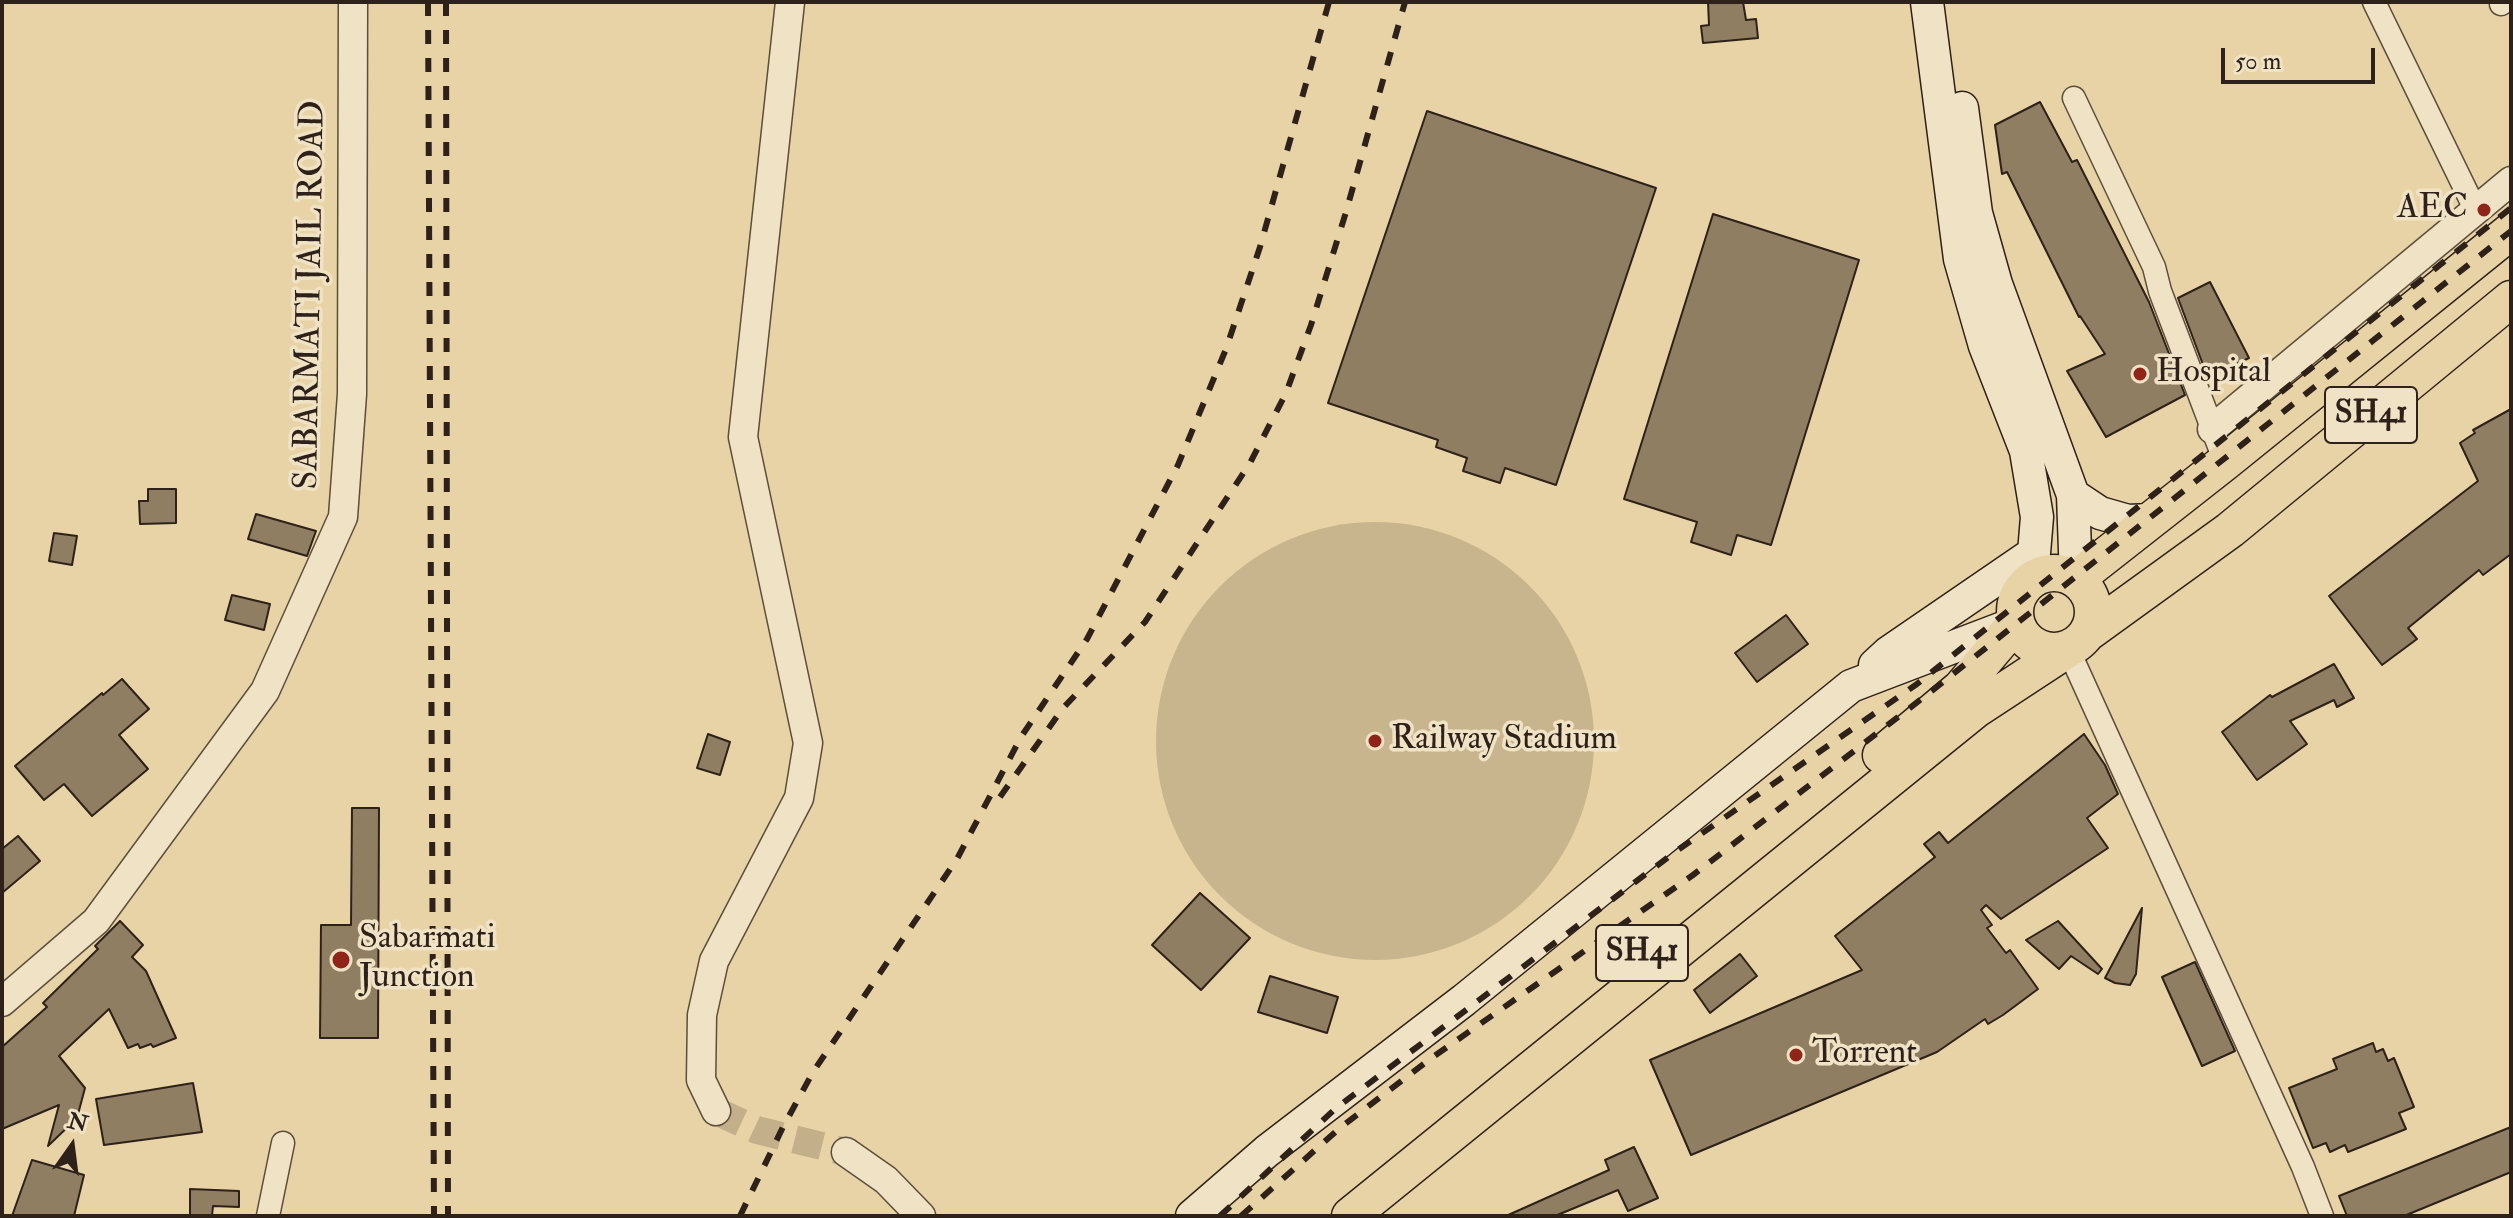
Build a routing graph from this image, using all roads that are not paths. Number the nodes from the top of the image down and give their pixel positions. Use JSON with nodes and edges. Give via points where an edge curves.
{"nodes":[{"id":1,"x":353,"y":2,"type":"edge"},
{"id":2,"x":790,"y":2,"type":"edge"},
{"id":3,"x":1927,"y":2,"type":"edge"},
{"id":4,"x":1946,"y":2,"type":"edge"},
{"id":5,"x":2374,"y":2,"type":"edge"},
{"id":6,"x":2074,"y":98,"type":"dead end"},
{"id":7,"x":2511,"y":181,"type":"edge"},
{"id":8,"x":2476,"y":211,"type":"junction"},
{"id":9,"x":2511,"y":231,"type":"edge"},
{"id":10,"x":2511,"y":299,"type":"edge"},
{"id":11,"x":2212,"y":429,"type":"junction"},
{"id":12,"x":2225,"y":462,"type":"junction"},
{"id":13,"x":2073,"y":495,"type":"junction"},
{"id":14,"x":2151,"y":520,"type":"junction"},
{"id":15,"x":2034,"y":553,"type":"junction"},
{"id":16,"x":2076,"y":579,"type":"junction"},
{"id":17,"x":2018,"y":607,"type":"junction"},
{"id":18,"x":2078,"y":641,"type":"junction"},
{"id":19,"x":1851,"y":686,"type":"junction"},
{"id":20,"x":1968,"y":699,"type":"junction"},
{"id":21,"x":2,"y":1002,"type":"edge"},
{"id":22,"x":716,"y":1111,"type":"tunnel mouth"},
{"id":23,"x":283,"y":1143,"type":"dead end"},
{"id":24,"x":846,"y":1152,"type":"tunnel mouth"},
{"id":25,"x":268,"y":1216,"type":"edge"},
{"id":26,"x":921,"y":1216,"type":"edge"},
{"id":27,"x":1192,"y":1216,"type":"edge"},
{"id":28,"x":1321,"y":1216,"type":"edge"},
{"id":29,"x":1350,"y":1216,"type":"edge"},
{"id":30,"x":2322,"y":1216,"type":"edge"}],
"edges":[{"from":1,"to":21,"type":"street","name":"SABARMATI JAIL ROAD","via":[[352,394],[343,517],[265,691],[96,921]]},
{"from":2,"to":22,"type":"street","via":[[743,437],[808,743],[799,798],[714,961],[702,1015],[701,1080]]},
{"from":3,"to":15,"type":"main road","via":[[1960,259],[1985,346],[2026,451],[2037,517]]},
{"from":4,"to":13,"type":"main road","via":[[1976,213],[1996,284]]},
{"from":5,"to":8,"type":"street"},
{"from":6,"to":11,"type":"street","via":[[2154,267]]},
{"from":7,"to":8,"type":"street"},
{"from":8,"to":11,"type":"street"},
{"from":9,"to":12,"type":"main road","number":"SH41"},
{"from":10,"to":18,"type":"main road","number":"SH41","via":[[2230,530]]},
{"from":11,"to":12,"type":"street"},
{"from":12,"to":14,"type":"main road","number":"SH41"},
{"from":13,"to":14,"type":"main road","via":[[2100,513],[2128,521]]},
{"from":13,"to":16,"type":"main road"},
{"from":14,"to":16,"type":"main road","number":"SH41"},
{"from":15,"to":17,"type":"main road"},
{"from":15,"to":19,"type":"main road","via":[[1888,653]]},
{"from":16,"to":17,"type":"main road","via":[[2045,573],[2031,580]]},
{"from":16,"to":18,"type":"main road","via":[[2087,589],[2094,618]]},
{"from":17,"to":18,"type":"main road","via":[[2023,638],[2036,648],[2052,652]]},
{"from":17,"to":19,"type":"main road"},
{"from":17,"to":20,"type":"main road"},
{"from":18,"to":20,"type":"main road"},
{"from":18,"to":30,"type":"street"},
{"from":19,"to":27,"type":"main road"},
{"from":20,"to":28,"type":"main road","number":"SH41"},
{"from":20,"to":29,"type":"main road","number":"SH41"},
{"from":23,"to":25,"type":"street"},
{"from":24,"to":26,"type":"street","via":[[886,1180]]}]}
